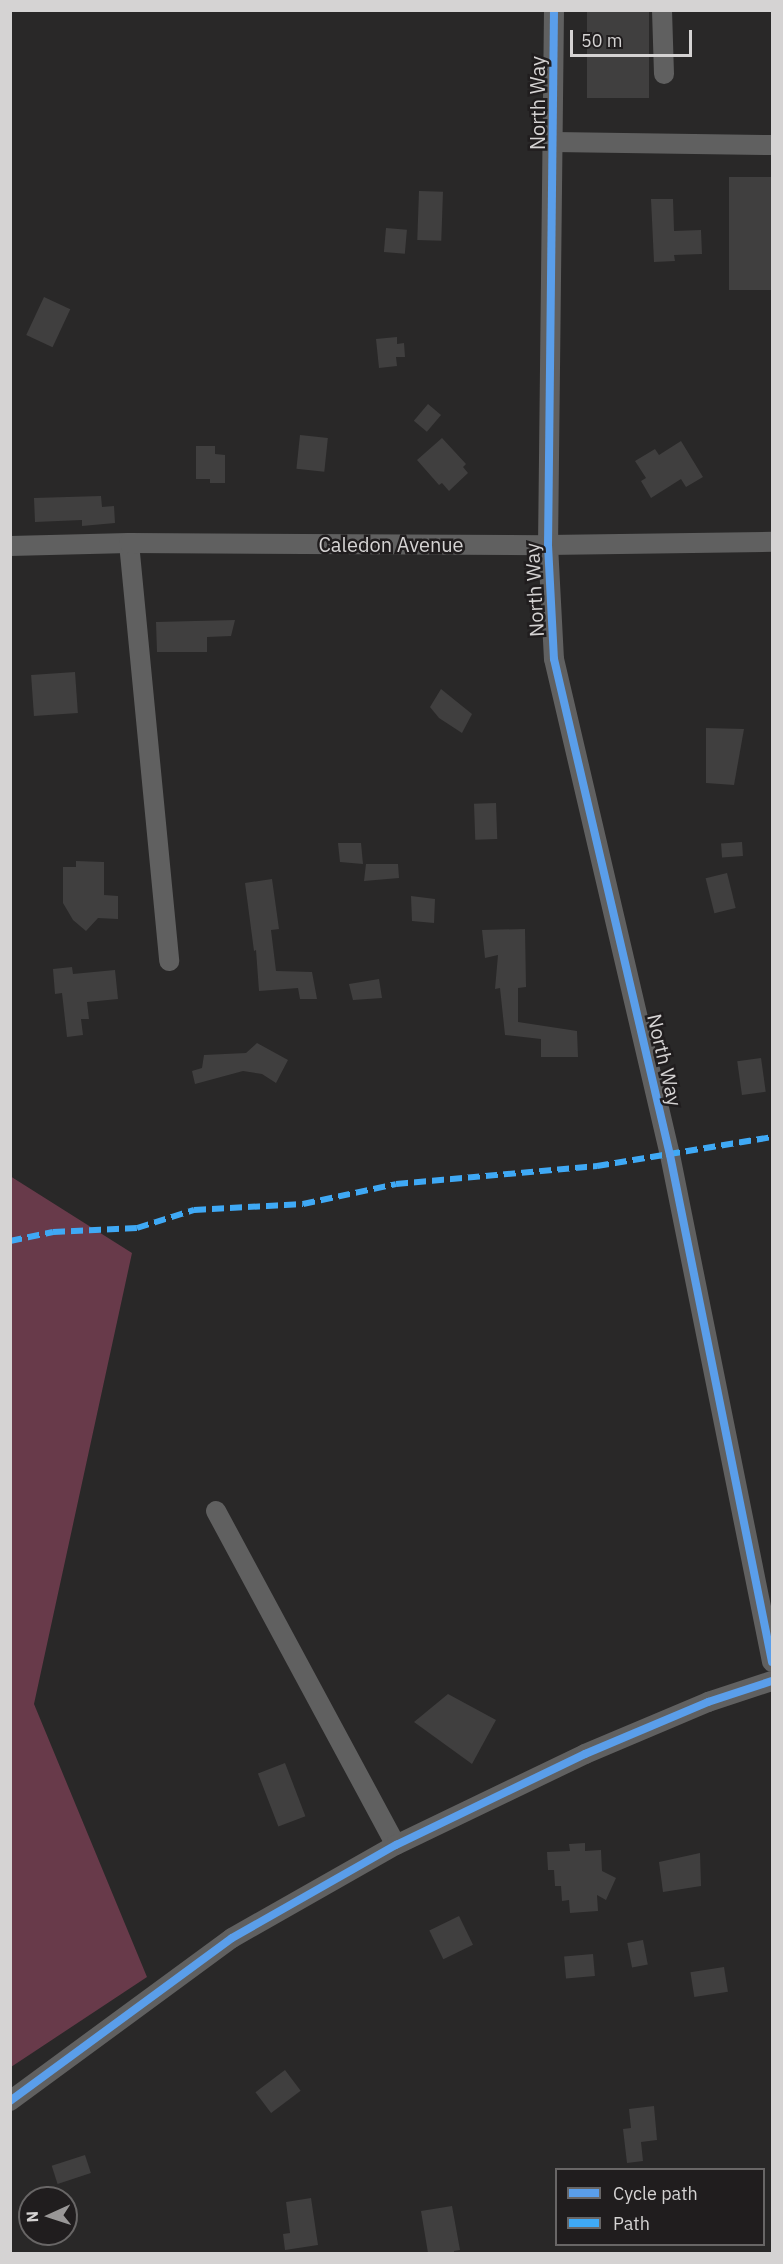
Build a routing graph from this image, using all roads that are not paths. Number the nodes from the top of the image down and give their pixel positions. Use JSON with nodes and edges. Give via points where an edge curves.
{"nodes":[{"id":1,"x":554,"y":10,"type":"edge"},
{"id":2,"x":662,"y":10,"type":"edge"},
{"id":3,"x":664,"y":74,"type":"dead end"},
{"id":4,"x":554,"y":142,"type":"junction"},
{"id":5,"x":772,"y":145,"type":"edge"},
{"id":6,"x":772,"y":542,"type":"edge"},
{"id":7,"x":129,"y":543,"type":"junction"},
{"id":8,"x":548,"y":545,"type":"junction"},
{"id":9,"x":10,"y":546,"type":"edge"},
{"id":10,"x":169,"y":961,"type":"dead end"},
{"id":11,"x":216,"y":1511,"type":"dead end"},
{"id":12,"x":772,"y":1662,"type":"edge"},
{"id":13,"x":772,"y":1681,"type":"edge"},
{"id":14,"x":396,"y":1845,"type":"junction"},
{"id":15,"x":10,"y":2101,"type":"edge"}],
"edges":[{"from":1,"to":4,"type":"street","name":"North Way"},
{"from":2,"to":3,"type":"street"},
{"from":4,"to":5,"type":"street"},
{"from":4,"to":8,"type":"street","name":"North Way"},
{"from":6,"to":8,"type":"street","name":"Caledon Avenue"},
{"from":7,"to":8,"type":"street","name":"Caledon Avenue"},
{"from":7,"to":9,"type":"street","name":"Caledon Avenue"},
{"from":7,"to":10,"type":"street"},
{"from":8,"to":12,"type":"street","name":"North Way","via":[[554,659],[670,1155]]},
{"from":11,"to":14,"type":"street"},
{"from":13,"to":14,"type":"street","via":[[708,1702],[585,1754]]},
{"from":14,"to":15,"type":"street","via":[[232,1938]]}]}
